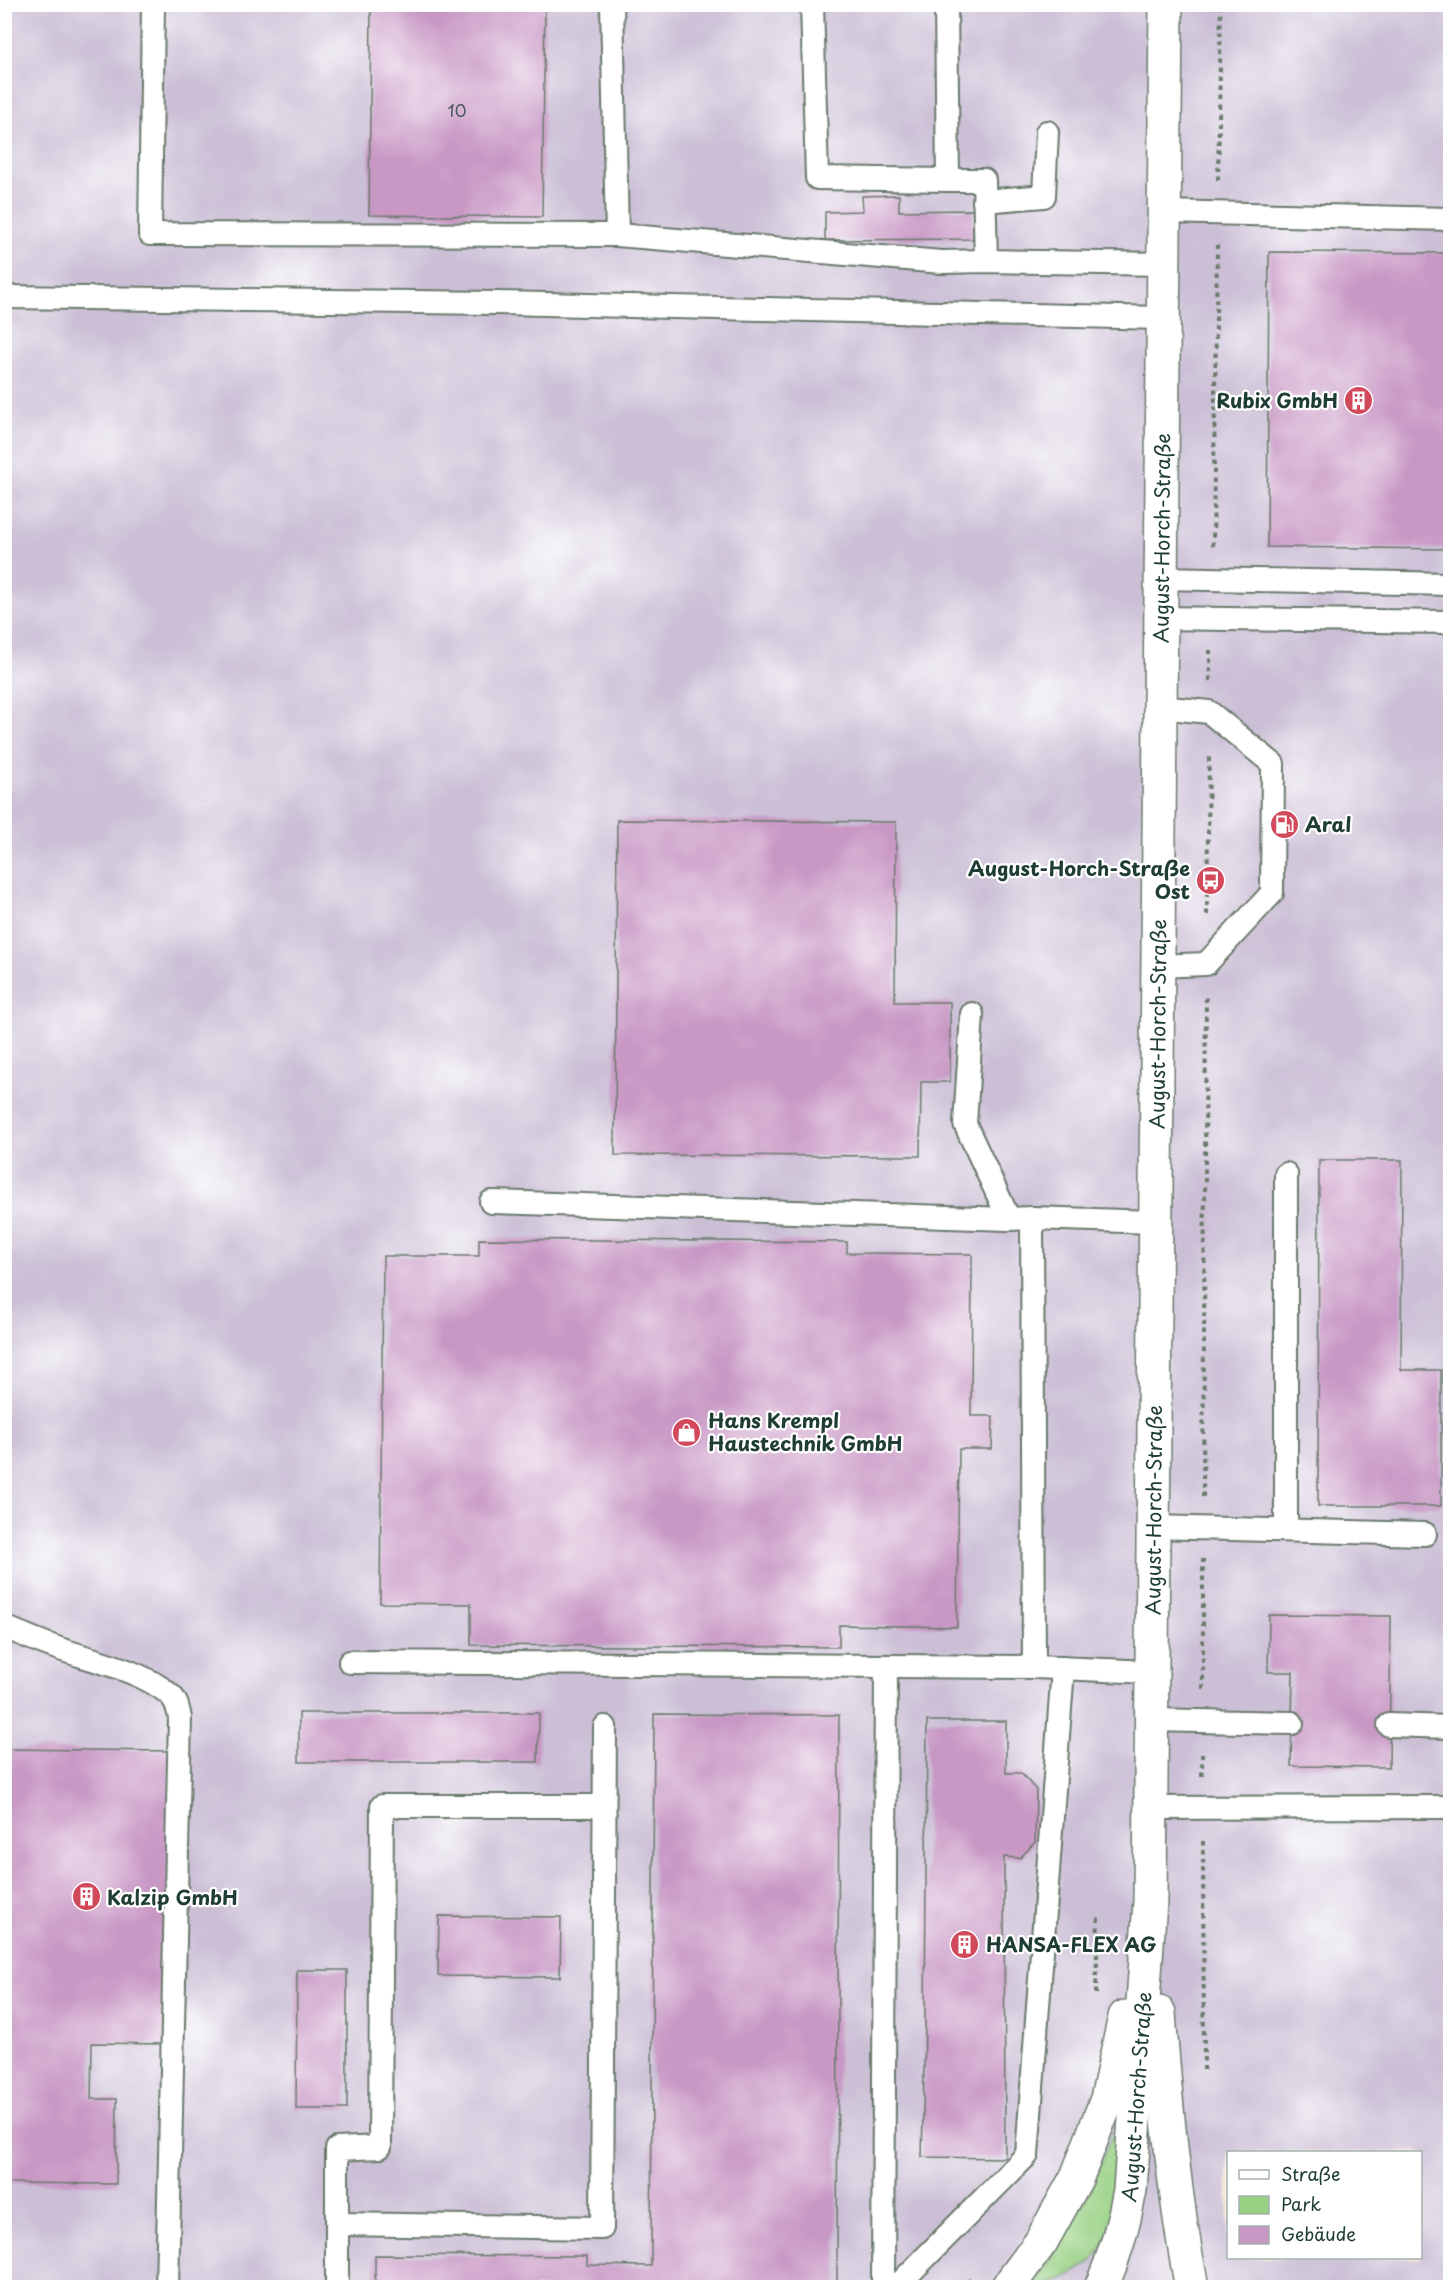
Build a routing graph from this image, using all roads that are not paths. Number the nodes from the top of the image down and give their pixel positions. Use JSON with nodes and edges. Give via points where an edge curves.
{"nodes":[{"id":1,"x":153,"y":4,"type":"edge"},
{"id":2,"x":612,"y":4,"type":"edge"},
{"id":3,"x":812,"y":4,"type":"edge"},
{"id":4,"x":946,"y":4,"type":"edge"},
{"id":5,"x":1166,"y":4,"type":"edge"},
{"id":6,"x":1047,"y":132,"type":"dead end"},
{"id":7,"x":948,"y":180,"type":"junction"},
{"id":8,"x":984,"y":201,"type":"junction"},
{"id":9,"x":1164,"y":212,"type":"junction"},
{"id":10,"x":1450,"y":219,"type":"edge"},
{"id":11,"x":617,"y":235,"type":"junction"},
{"id":12,"x":986,"y":261,"type":"junction"},
{"id":13,"x":1164,"y":264,"type":"junction"},
{"id":14,"x":4,"y":297,"type":"edge"},
{"id":15,"x":1163,"y":318,"type":"junction"},
{"id":16,"x":1161,"y":578,"type":"junction"},
{"id":17,"x":1450,"y":584,"type":"edge"},
{"id":18,"x":1160,"y":618,"type":"junction"},
{"id":19,"x":1450,"y":622,"type":"edge"},
{"id":20,"x":1160,"y":707,"type":"junction"},
{"id":21,"x":1157,"y":966,"type":"junction"},
{"id":22,"x":972,"y":1014,"type":"dead end"},
{"id":23,"x":1286,"y":1174,"type":"dead end"},
{"id":24,"x":491,"y":1202,"type":"dead end"},
{"id":25,"x":1032,"y":1218,"type":"junction"},
{"id":26,"x":1009,"y":1219,"type":"junction"},
{"id":27,"x":1155,"y":1222,"type":"junction"},
{"id":28,"x":1152,"y":1527,"type":"junction"},
{"id":29,"x":1286,"y":1530,"type":"junction"},
{"id":30,"x":1425,"y":1534,"type":"dead end"},
{"id":31,"x":4,"y":1627,"type":"edge"},
{"id":32,"x":350,"y":1662,"type":"dead end"},
{"id":33,"x":886,"y":1666,"type":"junction"},
{"id":34,"x":1034,"y":1667,"type":"junction"},
{"id":35,"x":1063,"y":1668,"type":"junction"},
{"id":36,"x":1152,"y":1672,"type":"junction"},
{"id":37,"x":1151,"y":1720,"type":"junction"},
{"id":38,"x":1292,"y":1723,"type":"dead end"},
{"id":39,"x":1389,"y":1725,"type":"dead end"},
{"id":40,"x":604,"y":1727,"type":"dead end"},
{"id":41,"x":1450,"y":1727,"type":"edge"},
{"id":42,"x":604,"y":1806,"type":"junction"},
{"id":43,"x":1450,"y":1807,"type":"edge"},
{"id":44,"x":1150,"y":1808,"type":"junction"},
{"id":45,"x":1150,"y":1901,"type":"junction"},
{"id":46,"x":337,"y":2224,"type":"junction"},
{"id":47,"x":167,"y":2288,"type":"edge"},
{"id":48,"x":337,"y":2288,"type":"edge"},
{"id":49,"x":883,"y":2288,"type":"edge"},
{"id":50,"x":896,"y":2288,"type":"edge"},
{"id":51,"x":1007,"y":2288,"type":"edge"},
{"id":52,"x":1101,"y":2288,"type":"edge"},
{"id":53,"x":1192,"y":2288,"type":"edge"}],
"edges":[{"from":1,"to":11,"type":"lane","via":[[150,234]]},
{"from":2,"to":11,"type":"lane"},
{"from":3,"to":7,"type":"lane","via":[[817,178]]},
{"from":4,"to":7,"type":"lane"},
{"from":5,"to":9,"type":"main road","name":"August-Horch-Straße"},
{"from":6,"to":8,"type":"lane","via":[[1044,196]]},
{"from":7,"to":8,"type":"lane","via":[[984,180]]},
{"from":8,"to":12,"type":"lane"},
{"from":9,"to":10,"type":"lane"},
{"from":9,"to":13,"type":"main road","name":"August-Horch-Straße"},
{"from":11,"to":12,"type":"lane","via":[[942,262]]},
{"from":12,"to":13,"type":"lane"},
{"from":13,"to":15,"type":"main road","name":"August-Horch-Straße"},
{"from":14,"to":15,"type":"lane"},
{"from":15,"to":16,"type":"main road","name":"August-Horch-Straße"},
{"from":16,"to":17,"type":"lane"},
{"from":16,"to":18,"type":"main road","name":"August-Horch-Straße"},
{"from":18,"to":19,"type":"lane"},
{"from":18,"to":20,"type":"main road","name":"August-Horch-Straße"},
{"from":20,"to":21,"type":"main road","name":"August-Horch-Straße"},
{"from":20,"to":21,"type":"lane","via":[[1209,711],[1273,764],[1272,893],[1206,964]]},
{"from":21,"to":27,"type":"main road","name":"August-Horch-Straße"},
{"from":22,"to":26,"type":"lane","via":[[965,1124]]},
{"from":23,"to":29,"type":"lane"},
{"from":24,"to":26,"type":"lane"},
{"from":25,"to":26,"type":"lane"},
{"from":25,"to":27,"type":"lane"},
{"from":25,"to":34,"type":"lane"},
{"from":27,"to":28,"type":"main road","name":"August-Horch-Straße"},
{"from":28,"to":29,"type":"lane"},
{"from":28,"to":36,"type":"main road","name":"August-Horch-Straße"},
{"from":29,"to":30,"type":"lane"},
{"from":31,"to":47,"type":"lane","via":[[127,1671],[155,1684],[178,1705]]},
{"from":32,"to":33,"type":"lane"},
{"from":33,"to":34,"type":"lane"},
{"from":33,"to":49,"type":"lane"},
{"from":34,"to":35,"type":"lane"},
{"from":35,"to":36,"type":"lane"},
{"from":35,"to":50,"type":"lane","via":[[1028,2155]]},
{"from":36,"to":37,"type":"main road","name":"August-Horch-Straße"},
{"from":37,"to":38,"type":"lane"},
{"from":37,"to":44,"type":"main road","name":"August-Horch-Straße"},
{"from":39,"to":41,"type":"lane"},
{"from":40,"to":42,"type":"lane"},
{"from":42,"to":46,"type":"lane","via":[[382,1806],[380,2147],[337,2149]]},
{"from":42,"to":46,"type":"lane","via":[[602,2228]]},
{"from":43,"to":44,"type":"lane"},
{"from":44,"to":45,"type":"main road","name":"August-Horch-Straße"},
{"from":45,"to":51,"type":"main road","via":[[1107,2099],[1077,2178],[1041,2242]]},
{"from":45,"to":52,"type":"main road","name":"August-Horch-Straße","via":[[1130,2190],[1116,2249]]},
{"from":45,"to":53,"type":"main road","name":"August-Horch-Straße","via":[[1168,2128]]},
{"from":46,"to":48,"type":"lane"}]}
